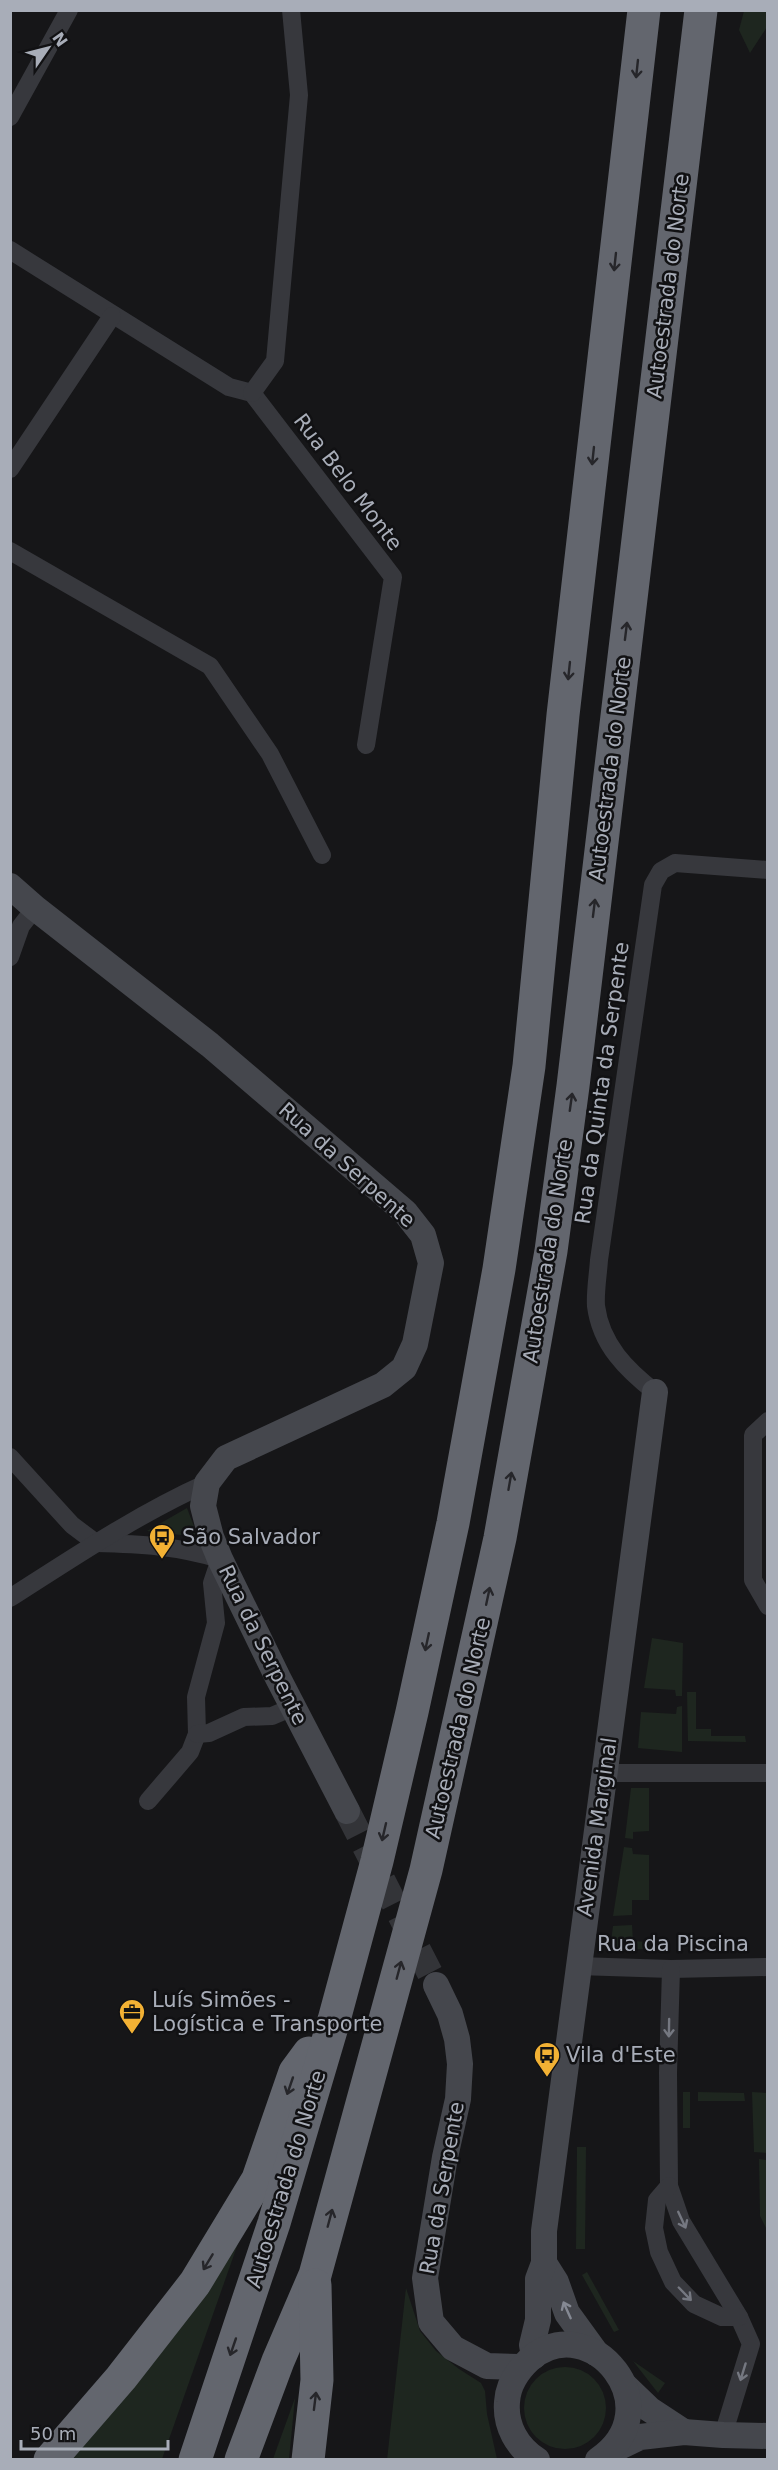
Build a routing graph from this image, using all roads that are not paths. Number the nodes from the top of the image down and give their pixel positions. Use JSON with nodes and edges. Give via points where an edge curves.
{"nodes":[{"id":1,"x":69,"y":10,"type":"edge"},
{"id":2,"x":291,"y":10,"type":"edge"},
{"id":3,"x":644,"y":10,"type":"edge"},
{"id":4,"x":701,"y":10,"type":"edge"},
{"id":5,"x":716,"y":10,"type":"edge"},
{"id":6,"x":695,"y":59,"type":"junction"},
{"id":7,"x":10,"y":117,"type":"edge"},
{"id":8,"x":10,"y":250,"type":"edge"},
{"id":9,"x":112,"y":315,"type":"junction"},
{"id":10,"x":252,"y":393,"type":"junction"},
{"id":11,"x":10,"y":469,"type":"edge"},
{"id":12,"x":10,"y":551,"type":"edge"},
{"id":13,"x":366,"y":745,"type":"dead end"},
{"id":14,"x":322,"y":855,"type":"dead end"},
{"id":15,"x":768,"y":870,"type":"edge"},
{"id":16,"x":10,"y":886,"type":"edge"},
{"id":17,"x":34,"y":908,"type":"junction"},
{"id":18,"x":10,"y":957,"type":"edge"},
{"id":19,"x":655,"y":1392,"type":"joint"},
{"id":20,"x":768,"y":1421,"type":"edge"},
{"id":21,"x":10,"y":1457,"type":"edge"},
{"id":22,"x":207,"y":1483,"type":"junction"},
{"id":23,"x":96,"y":1543,"type":"junction"},
{"id":24,"x":220,"y":1559,"type":"junction"},
{"id":25,"x":10,"y":1598,"type":"edge"},
{"id":26,"x":768,"y":1606,"type":"edge"},
{"id":27,"x":293,"y":1707,"type":"junction"},
{"id":28,"x":197,"y":1734,"type":"junction"},
{"id":29,"x":605,"y":1773,"type":"junction"},
{"id":30,"x":768,"y":1773,"type":"edge"},
{"id":31,"x":148,"y":1801,"type":"dead end"},
{"id":32,"x":347,"y":1811,"type":"tunnel mouth"},
{"id":33,"x":578,"y":1966,"type":"junction"},
{"id":34,"x":768,"y":1967,"type":"edge"},
{"id":35,"x":671,"y":1969,"type":"junction"},
{"id":36,"x":436,"y":1985,"type":"tunnel mouth"},
{"id":37,"x":334,"y":2020,"type":"junction"},
{"id":38,"x":669,"y":2186,"type":"junction"},
{"id":39,"x":544,"y":2263,"type":"junction"},
{"id":40,"x":315,"y":2275,"type":"junction"},
{"id":41,"x":739,"y":2317,"type":"junction"},
{"id":42,"x":596,"y":2353,"type":"junction"},
{"id":43,"x":527,"y":2362,"type":"junction"},
{"id":44,"x":487,"y":2366,"type":"junction"},
{"id":45,"x":625,"y":2386,"type":"junction"},
{"id":46,"x":507,"y":2395,"type":"junction"},
{"id":47,"x":508,"y":2421,"type":"junction"},
{"id":48,"x":684,"y":2432,"type":"junction"},
{"id":49,"x":723,"y":2435,"type":"junction"},
{"id":50,"x":768,"y":2436,"type":"edge"},
{"id":51,"x":604,"y":2456,"type":"edge"},
{"id":52,"x":50,"y":2460,"type":"edge"},
{"id":53,"x":195,"y":2460,"type":"edge"},
{"id":54,"x":241,"y":2460,"type":"edge"},
{"id":55,"x":308,"y":2460,"type":"edge"},
{"id":56,"x":511,"y":2460,"type":"edge"},
{"id":57,"x":537,"y":2460,"type":"edge"}],
"edges":[{"from":1,"to":7,"type":"street"},
{"from":2,"to":10,"type":"street","via":[[299,95],[275,361]]},
{"from":3,"to":37,"type":"highway","name":"Autoestrada do Norte","one_way":true,"via":[[565,704],[529,1066],[499,1269],[453,1523],[412,1712]]},
{"from":4,"to":6,"type":"highway","name":"Autoestrada do Norte"},
{"from":5,"to":6,"type":"highway"},
{"from":40,"to":6,"type":"highway","name":"Autoestrada do Norte","one_way":true,"via":[[426,1870],[500,1538],[547,1274],[573,1086]]},
{"from":8,"to":9,"type":"street"},
{"from":9,"to":10,"type":"street","via":[[229,387]]},
{"from":9,"to":11,"type":"street"},
{"from":10,"to":13,"type":"street","name":"Rua Belo Monte","via":[[393,578]]},
{"from":12,"to":14,"type":"street","via":[[210,666],[270,754]]},
{"from":15,"to":19,"type":"street","name":"Rua da Quinta da Serpente","via":[[675,863],[661,871],[653,885],[599,1260],[596,1306],[605,1338],[627,1370]]},
{"from":16,"to":17,"type":"street","name":"Rua da Serpente"},
{"from":17,"to":18,"type":"street","via":[[21,926]]},
{"from":17,"to":22,"type":"street","name":"Rua da Serpente","via":[[210,1045],[405,1212],[423,1235],[431,1263],[415,1344],[404,1368],[383,1385],[226,1458]]},
{"from":19,"to":29,"type":"street","name":"Avenida Marginal"},
{"from":20,"to":26,"type":"street","via":[[753,1435],[753,1580]]},
{"from":21,"to":23,"type":"street","via":[[72,1525]]},
{"from":22,"to":23,"type":"street"},
{"from":22,"to":24,"type":"street","name":"Rua da Serpente","via":[[203,1506]]},
{"from":23,"to":24,"type":"street","via":[[166,1546]]},
{"from":23,"to":25,"type":"street"},
{"from":24,"to":27,"type":"street","name":"Rua da Serpente"},
{"from":24,"to":28,"type":"street","via":[[212,1583],[216,1623],[196,1697]]},
{"from":27,"to":28,"type":"street","via":[[272,1716],[244,1717],[209,1733]]},
{"from":27,"to":32,"type":"street","name":"Rua da Serpente"},
{"from":28,"to":31,"type":"street","via":[[190,1752]]},
{"from":29,"to":30,"type":"street"},
{"from":29,"to":33,"type":"street","name":"Avenida Marginal"},
{"from":33,"to":35,"type":"street","name":"Rua da Piscina"},
{"from":33,"to":39,"type":"street","name":"Avenida Marginal","via":[[544,2231]]},
{"from":34,"to":35,"type":"street","name":"Rua da Piscina"},
{"from":35,"to":38,"type":"street","one_way":true},
{"from":36,"to":44,"type":"street","name":"Rua da Serpente","via":[[450,2014],[460,2064],[458,2099],[425,2278],[431,2322],[453,2348]]},
{"from":37,"to":52,"type":"highway","one_way":true,"via":[[295,2072],[258,2179],[195,2283]]},
{"from":37,"to":53,"type":"highway","name":"Autoestrada do Norte","one_way":true,"via":[[263,2257]]},
{"from":38,"to":41,"type":"street","one_way":true,"via":[[681,2221]]},
{"from":38,"to":41,"type":"street","one_way":true,"via":[[657,2200],[654,2228],[659,2252],[673,2283],[694,2304],[722,2318]]},
{"from":42,"to":39,"type":"street","name":"Avenida Marginal","one_way":true,"via":[[567,2313]]},
{"from":39,"to":43,"type":"street","name":"Avenida Marginal","via":[[538,2279],[538,2320]]},
{"from":40,"to":54,"type":"highway","name":"Autoestrada do Norte"},
{"from":55,"to":40,"type":"highway","one_way":true,"via":[[317,2380]]},
{"from":41,"to":49,"type":"street","one_way":true,"via":[[751,2344]]},
{"from":42,"to":43,"type":"street","name":"Rua da Serpente","via":[[576,2346],[556,2347]]},
{"from":42,"to":45,"type":"street","name":"Avenida Marginal","via":[[614,2367]]},
{"from":43,"to":44,"type":"street","name":"Rua da Serpente"},
{"from":43,"to":46,"type":"street","via":[[512,2380]]},
{"from":44,"to":46,"type":"street","name":"Rua da Serpente"},
{"from":45,"to":48,"type":"street","name":"Avenida Marginal","via":[[649,2409]]},
{"from":45,"to":51,"type":"street","via":[[629,2403],[627,2421],[621,2438]]},
{"from":46,"to":47,"type":"street"},
{"from":47,"to":56,"type":"street"},
{"from":47,"to":57,"type":"street","via":[[514,2438]]},
{"from":48,"to":49,"type":"street"},
{"from":48,"to":51,"type":"street","via":[[640,2437]]},
{"from":49,"to":50,"type":"street"}]}
